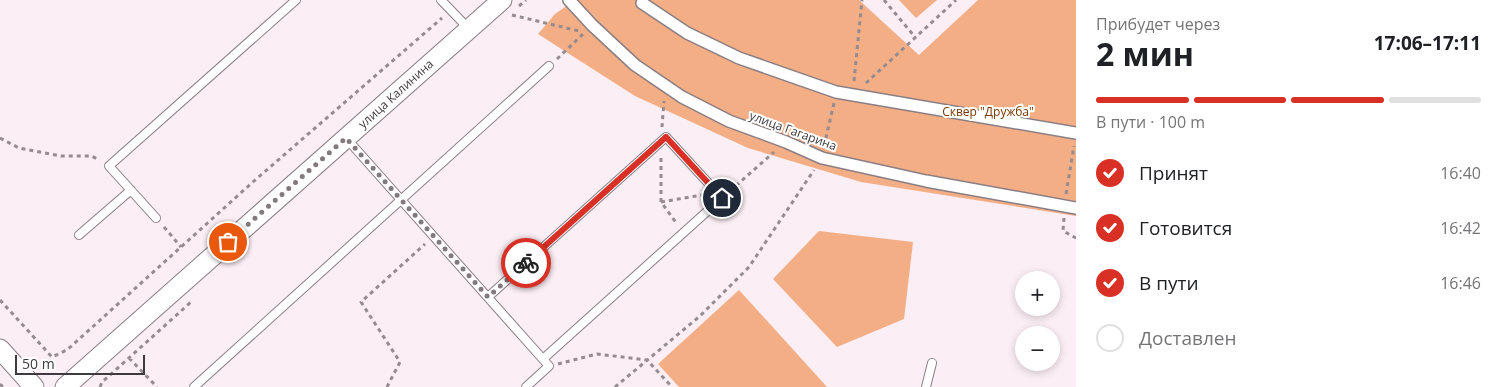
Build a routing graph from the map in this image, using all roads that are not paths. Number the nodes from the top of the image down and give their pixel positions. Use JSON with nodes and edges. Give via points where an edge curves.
{"nodes":[{"id":1,"x":296,"y":0,"type":"edge"},
{"id":2,"x":442,"y":0,"type":"edge"},
{"id":3,"x":569,"y":0,"type":"edge"},
{"id":4,"x":642,"y":3,"type":"dead end"},
{"id":5,"x":506,"y":7,"type":"edge"},
{"id":6,"x":469,"y":29,"type":"junction"},
{"id":7,"x":549,"y":66,"type":"road end"},
{"id":8,"x":1075,"y":137,"type":"edge"},
{"id":9,"x":346,"y":138,"type":"junction"},
{"id":10,"x":131,"y":190,"type":"junction"},
{"id":11,"x":401,"y":200,"type":"junction"},
{"id":12,"x":1070,"y":207,"type":"edge"},
{"id":13,"x":156,"y":218,"type":"road end"},
{"id":14,"x":79,"y":235,"type":"dead end"},
{"id":15,"x":488,"y":297,"type":"junction"},
{"id":16,"x":0,"y":349,"type":"edge"},
{"id":17,"x":543,"y":359,"type":"junction"},
{"id":18,"x":932,"y":363,"type":"dead end"},
{"id":19,"x":34,"y":387,"type":"edge"},
{"id":20,"x":65,"y":387,"type":"edge"},
{"id":21,"x":194,"y":387,"type":"edge"},
{"id":22,"x":526,"y":387,"type":"edge"},
{"id":23,"x":926,"y":387,"type":"edge"}],
"edges":[{"from":1,"to":10,"type":"lane","via":[[109,166]]},
{"from":2,"to":6,"type":"lane"},
{"from":3,"to":12,"type":"street","name":"улица Гагарина","via":[[588,29],[635,65],[682,97],[728,121],[822,158]]},
{"from":4,"to":8,"type":"street","via":[[687,33],[739,58],[836,92]]},
{"from":5,"to":6,"type":"street","name":"улица Калинина"},
{"from":6,"to":9,"type":"street","name":"улица Калинина"},
{"from":7,"to":11,"type":"lane"},
{"from":9,"to":11,"type":"lane"},
{"from":9,"to":20,"type":"street","name":"улица Калинина"},
{"from":10,"to":13,"type":"lane"},
{"from":10,"to":14,"type":"lane"},
{"from":11,"to":15,"type":"lane"},
{"from":11,"to":21,"type":"lane"},
{"from":15,"to":17,"type":"lane"},
{"from":15,"to":17,"type":"lane","via":[[666,137],[722,198]]},
{"from":16,"to":19,"type":"street"},
{"from":17,"to":22,"type":"lane","via":[[549,366]]},
{"from":18,"to":23,"type":"lane"}]}
